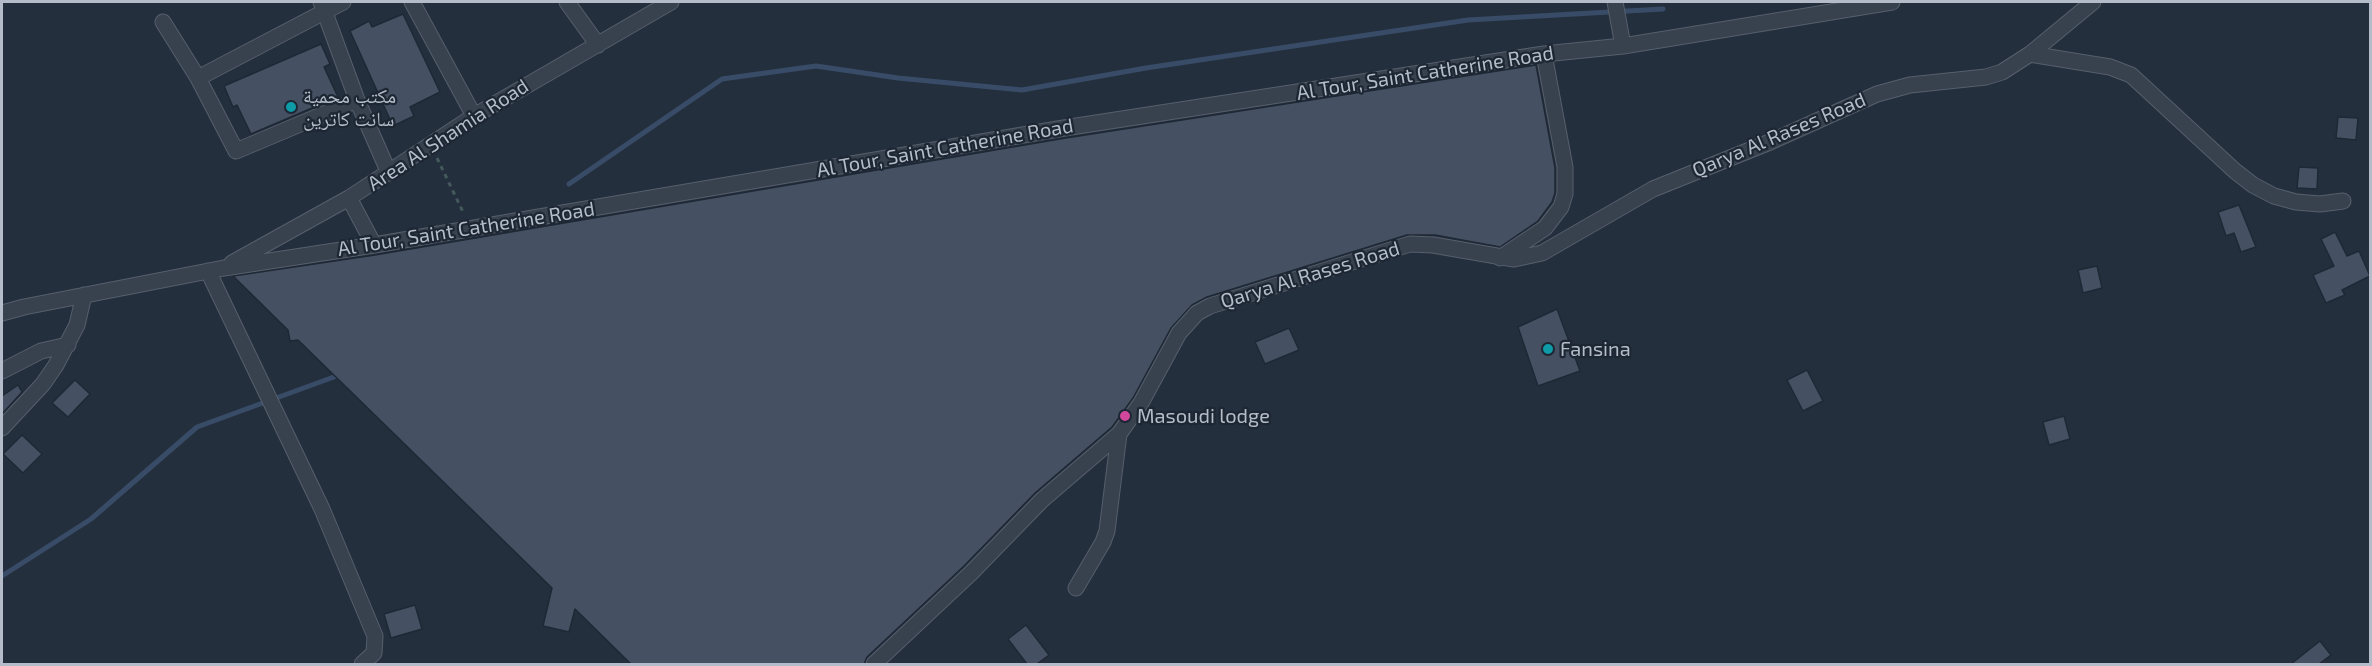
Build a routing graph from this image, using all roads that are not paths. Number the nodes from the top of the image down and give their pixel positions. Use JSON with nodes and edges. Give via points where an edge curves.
{"nodes":[{"id":1,"x":343,"y":2,"type":"edge"},
{"id":2,"x":412,"y":2,"type":"edge"},
{"id":3,"x":567,"y":2,"type":"edge"},
{"id":4,"x":672,"y":2,"type":"edge"},
{"id":5,"x":1615,"y":2,"type":"edge"},
{"id":6,"x":1892,"y":2,"type":"edge"},
{"id":7,"x":2093,"y":2,"type":"edge"},
{"id":8,"x":322,"y":6,"type":"edge"},
{"id":9,"x":163,"y":22,"type":"dead end"},
{"id":10,"x":598,"y":45,"type":"junction"},
{"id":11,"x":1623,"y":46,"type":"junction"},
{"id":12,"x":1544,"y":54,"type":"junction"},
{"id":13,"x":2030,"y":54,"type":"junction"},
{"id":14,"x":198,"y":78,"type":"junction"},
{"id":15,"x":357,"y":100,"type":"junction"},
{"id":16,"x":474,"y":116,"type":"junction"},
{"id":17,"x":389,"y":173,"type":"junction"},
{"id":18,"x":350,"y":198,"type":"junction"},
{"id":19,"x":2343,"y":201,"type":"dead end"},
{"id":20,"x":374,"y":245,"type":"junction"},
{"id":21,"x":1500,"y":258,"type":"junction"},
{"id":22,"x":224,"y":268,"type":"junction"},
{"id":23,"x":208,"y":271,"type":"junction"},
{"id":24,"x":84,"y":295,"type":"junction"},
{"id":25,"x":4,"y":312,"type":"edge"},
{"id":26,"x":68,"y":345,"type":"junction"},
{"id":27,"x":2,"y":371,"type":"edge"},
{"id":28,"x":2,"y":428,"type":"edge"},
{"id":29,"x":1119,"y":434,"type":"junction"},
{"id":30,"x":1076,"y":588,"type":"dead end"},
{"id":31,"x":362,"y":664,"type":"edge"},
{"id":32,"x":874,"y":664,"type":"edge"}],
"edges":[{"from":1,"to":8,"type":"street"},
{"from":2,"to":16,"type":"street"},
{"from":3,"to":10,"type":"street"},
{"from":4,"to":10,"type":"street","name":"Area Al Shamia Road"},
{"from":5,"to":11,"type":"street"},
{"from":6,"to":11,"type":"street","name":"Al Tour, Saint Catherine Road"},
{"from":7,"to":13,"type":"street","name":"Qarya Al Rases Road"},
{"from":8,"to":14,"type":"street"},
{"from":8,"to":15,"type":"street"},
{"from":9,"to":14,"type":"street"},
{"from":10,"to":16,"type":"street","name":"Area Al Shamia Road"},
{"from":11,"to":12,"type":"street","name":"Al Tour, Saint Catherine Road"},
{"from":12,"to":20,"type":"street","name":"Al Tour, Saint Catherine Road","via":[[1064,128]]},
{"from":12,"to":21,"type":"street","via":[[1565,167],[1565,194],[1561,207],[1545,228]]},
{"from":13,"to":19,"type":"street","via":[[2110,67],[2131,75],[2235,171],[2274,196],[2320,204]]},
{"from":13,"to":21,"type":"street","name":"Qarya Al Rases Road","via":[[1986,78],[1910,85],[1877,94],[1653,189],[1542,253]]},
{"from":14,"to":15,"type":"street","via":[[236,151]]},
{"from":15,"to":17,"type":"street"},
{"from":16,"to":17,"type":"street","name":"Area Al Shamia Road"},
{"from":17,"to":18,"type":"street","name":"Area Al Shamia Road"},
{"from":18,"to":20,"type":"street"},
{"from":18,"to":22,"type":"street","name":"Area Al Shamia Road"},
{"from":20,"to":22,"type":"street","name":"Al Tour, Saint Catherine Road"},
{"from":21,"to":29,"type":"street","name":"Qarya Al Rases Road","via":[[1410,244],[1210,306],[1192,317],[1179,333],[1141,403]]},
{"from":22,"to":23,"type":"street","name":"Al Tour, Saint Catherine Road"},
{"from":23,"to":24,"type":"street","name":"Al Tour, Saint Catherine Road"},
{"from":23,"to":31,"type":"street","via":[[322,509],[375,636],[374,653]]},
{"from":24,"to":25,"type":"street","name":"Al Tour, Saint Catherine Road"},
{"from":24,"to":26,"type":"street","via":[[78,325]]},
{"from":26,"to":27,"type":"street","via":[[42,351]]},
{"from":26,"to":28,"type":"street","via":[[43,384]]},
{"from":29,"to":30,"type":"street","via":[[1107,531]]},
{"from":29,"to":32,"type":"street","name":"Qarya Al Rases Road","via":[[1042,500]]}]}
